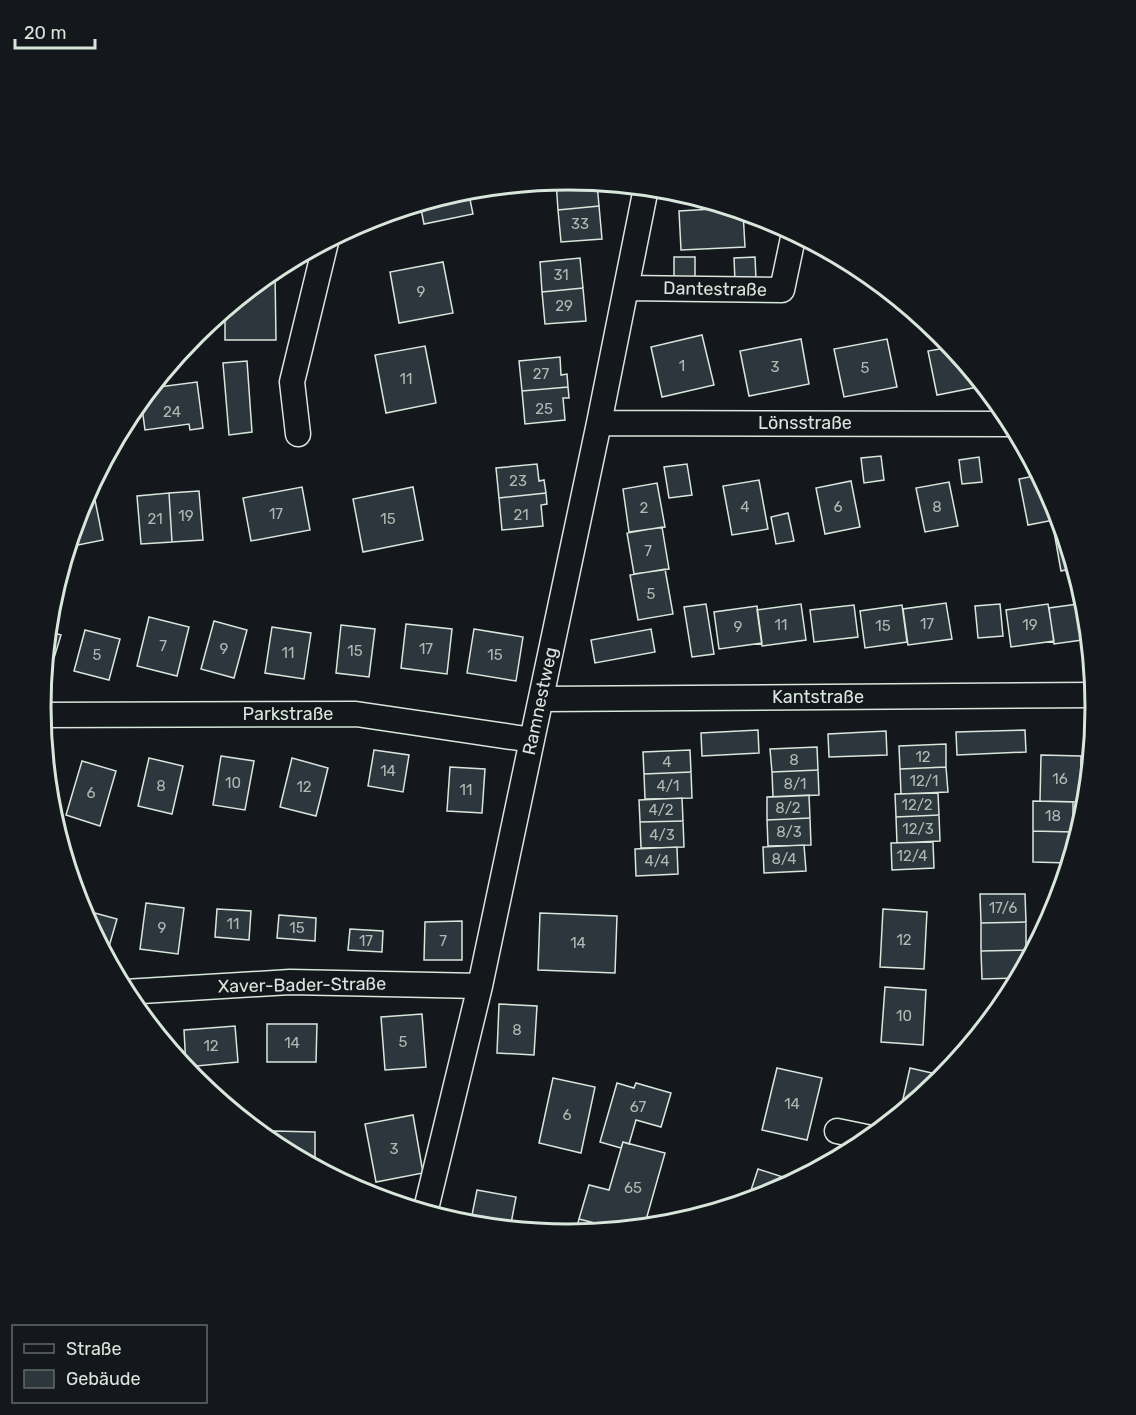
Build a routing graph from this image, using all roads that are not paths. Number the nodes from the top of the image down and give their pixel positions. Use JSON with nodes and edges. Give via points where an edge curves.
{"nodes":[{"id":1,"x":644,"y":196,"type":"edge"},
{"id":2,"x":792,"y":242,"type":"edge"},
{"id":3,"x":323,"y":253,"type":"edge"},
{"id":4,"x":626,"y":288,"type":"junction"},
{"id":5,"x":599,"y":423,"type":"junction"},
{"id":6,"x":1000,"y":424,"type":"edge"},
{"id":7,"x":298,"y":434,"type":"dead end"},
{"id":8,"x":1085,"y":695,"type":"edge"},
{"id":9,"x":541,"y":699,"type":"junction"},
{"id":10,"x":51,"y":715,"type":"edge"},
{"id":11,"x":532,"y":740,"type":"junction"},
{"id":12,"x":480,"y":986,"type":"junction"},
{"id":13,"x":136,"y":991,"type":"edge"},
{"id":14,"x":837,"y":1131,"type":"dead end"},
{"id":15,"x":858,"y":1135,"type":"edge"},
{"id":16,"x":427,"y":1205,"type":"edge"}],
"edges":[{"from":1,"to":4,"type":"street","name":"Ramnestweg"},
{"from":2,"to":4,"type":"street","name":"Dantestraße","via":[[782,290]]},
{"from":3,"to":7,"type":"street","via":[[292,382]]},
{"from":4,"to":5,"type":"street","name":"Ramnestweg"},
{"from":5,"to":6,"type":"street","name":"Lönsstraße"},
{"from":5,"to":9,"type":"street","name":"Ramnestweg"},
{"from":8,"to":9,"type":"street","name":"Kantstraße"},
{"from":9,"to":11,"type":"street","name":"Ramnestweg"},
{"from":10,"to":11,"type":"street","name":"Parkstraße","via":[[356,714]]},
{"from":11,"to":12,"type":"street","name":"Ramnestweg"},
{"from":12,"to":13,"type":"street","name":"Xaver-Bader-Straße","via":[[290,982]]},
{"from":12,"to":16,"type":"street","name":"Ramnestweg"},
{"from":14,"to":15,"type":"street"}]}
